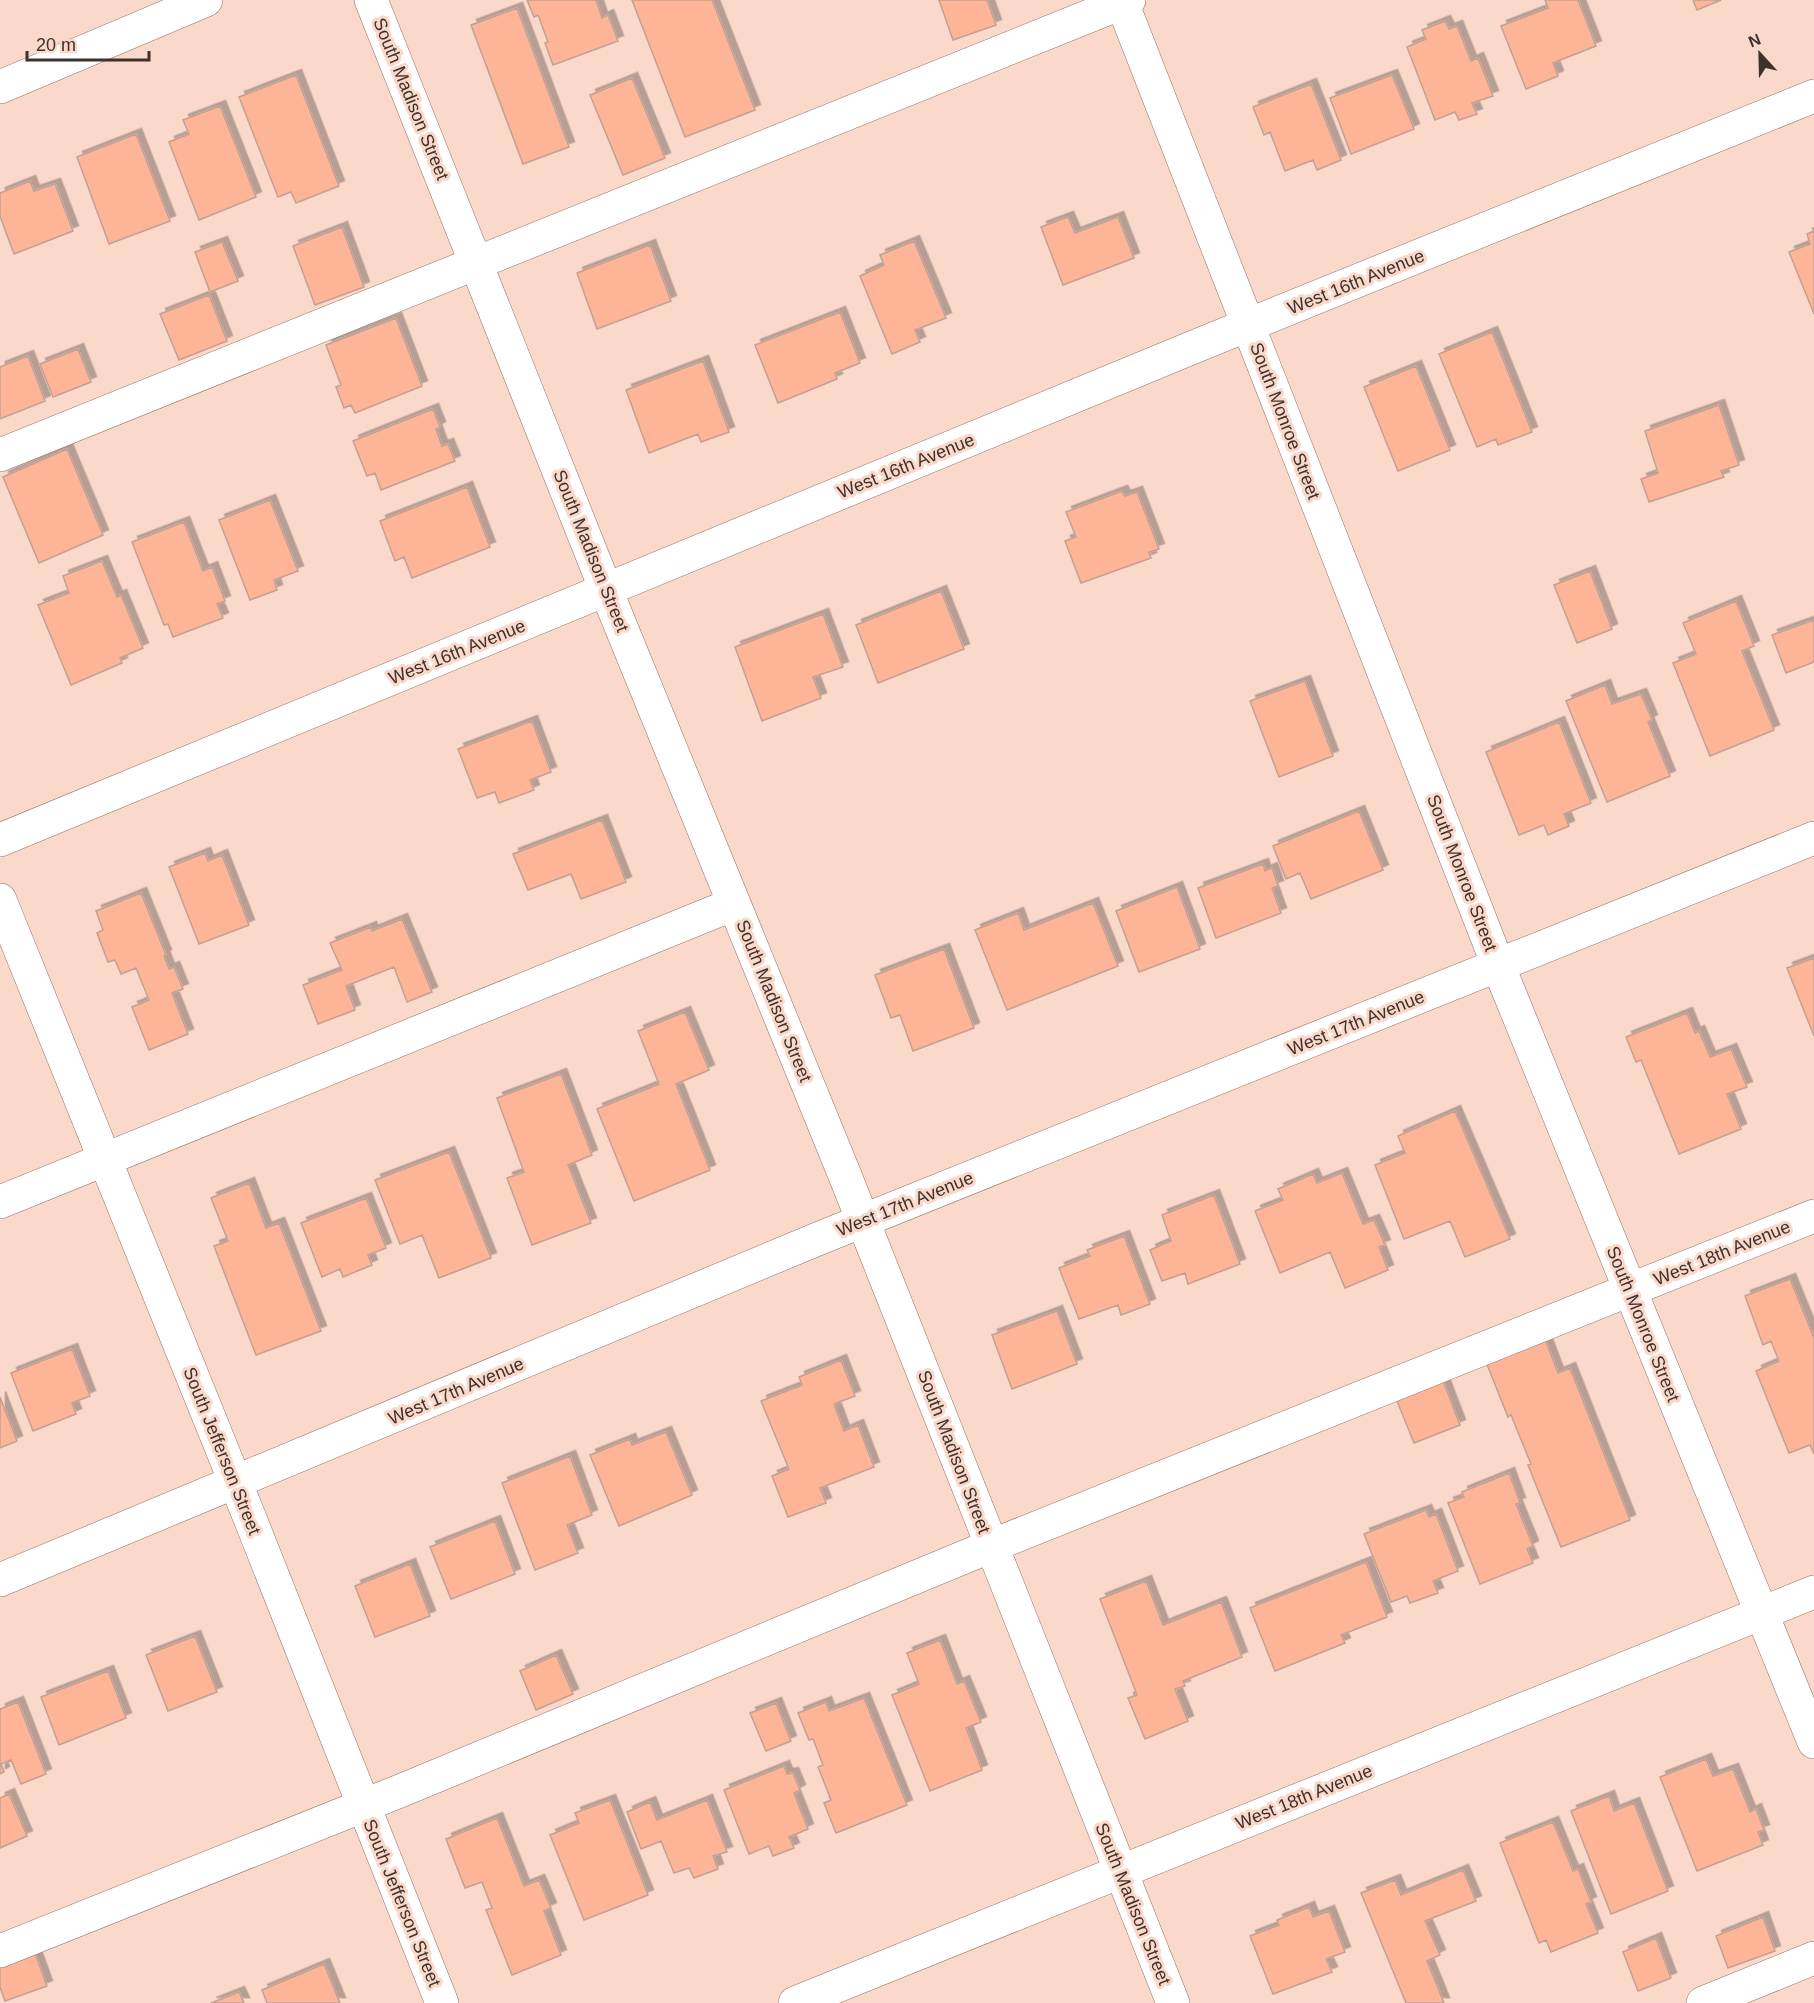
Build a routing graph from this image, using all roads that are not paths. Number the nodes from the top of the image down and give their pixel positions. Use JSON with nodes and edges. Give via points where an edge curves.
{"nodes":[{"id":1,"x":206,"y":0,"type":"edge"},
{"id":2,"x":371,"y":0,"type":"edge"},
{"id":3,"x":1124,"y":1,"type":"edge"},
{"id":4,"x":0,"y":87,"type":"edge"},
{"id":5,"x":1814,"y":96,"type":"edge"},
{"id":6,"x":475,"y":262,"type":"junction"},
{"id":7,"x":1248,"y":325,"type":"junction"},
{"id":8,"x":0,"y":454,"type":"edge"},
{"id":9,"x":606,"y":590,"type":"junction"},
{"id":10,"x":1814,"y":838,"type":"edge"},
{"id":11,"x":0,"y":840,"type":"edge"},
{"id":12,"x":0,"y":900,"type":"edge"},
{"id":13,"x":734,"y":904,"type":"junction"},
{"id":14,"x":1498,"y":965,"type":"junction"},
{"id":15,"x":104,"y":1158,"type":"junction"},
{"id":16,"x":0,"y":1202,"type":"edge"},
{"id":17,"x":1814,"y":1216,"type":"edge"},
{"id":18,"x":863,"y":1221,"type":"junction"},
{"id":19,"x":1630,"y":1290,"type":"junction"},
{"id":20,"x":235,"y":1483,"type":"junction"},
{"id":21,"x":991,"y":1546,"type":"junction"},
{"id":22,"x":0,"y":1580,"type":"edge"},
{"id":23,"x":1814,"y":1592,"type":"edge"},
{"id":24,"x":1760,"y":1613,"type":"junction"},
{"id":25,"x":1814,"y":1742,"type":"edge"},
{"id":26,"x":364,"y":1806,"type":"junction"},
{"id":27,"x":1119,"y":1871,"type":"junction"},
{"id":28,"x":0,"y":1951,"type":"edge"},
{"id":29,"x":1814,"y":1958,"type":"edge"},
{"id":30,"x":442,"y":2003,"type":"edge"},
{"id":31,"x":795,"y":2003,"type":"edge"},
{"id":32,"x":1173,"y":2003,"type":"edge"},
{"id":33,"x":1703,"y":2003,"type":"edge"}],
"edges":[{"from":1,"to":4,"type":"street"},
{"from":2,"to":6,"type":"street","name":"South Madison Street"},
{"from":3,"to":6,"type":"street"},
{"from":3,"to":7,"type":"street","name":"South Monroe Street"},
{"from":5,"to":7,"type":"street","name":"West 16th Avenue"},
{"from":6,"to":8,"type":"street"},
{"from":6,"to":9,"type":"street","name":"South Madison Street"},
{"from":7,"to":9,"type":"street","name":"West 16th Avenue"},
{"from":7,"to":14,"type":"street","name":"South Monroe Street"},
{"from":9,"to":11,"type":"street","name":"West 16th Avenue"},
{"from":9,"to":13,"type":"street","name":"South Madison Street"},
{"from":10,"to":14,"type":"street","name":"West 17th Avenue"},
{"from":12,"to":15,"type":"street","name":"South Jefferson Street"},
{"from":13,"to":15,"type":"street"},
{"from":13,"to":18,"type":"street","name":"South Madison Street"},
{"from":14,"to":18,"type":"street","name":"West 17th Avenue"},
{"from":14,"to":19,"type":"street","name":"South Monroe Street"},
{"from":15,"to":16,"type":"street"},
{"from":15,"to":20,"type":"street","name":"South Jefferson Street"},
{"from":17,"to":19,"type":"street","name":"West 18th Avenue"},
{"from":18,"to":20,"type":"street","name":"West 17th Avenue"},
{"from":18,"to":21,"type":"street","name":"South Madison Street"},
{"from":19,"to":21,"type":"street","name":"West 18th Avenue"},
{"from":19,"to":24,"type":"street","name":"South Monroe Street"},
{"from":20,"to":22,"type":"street","name":"West 17th Avenue"},
{"from":20,"to":26,"type":"street","name":"South Jefferson Street"},
{"from":21,"to":26,"type":"street","name":"West 18th Avenue"},
{"from":21,"to":27,"type":"street","name":"South Madison Street"},
{"from":23,"to":24,"type":"street","name":"West 18th Avenue"},
{"from":24,"to":25,"type":"street","name":"South Monroe Street"},
{"from":24,"to":27,"type":"street","name":"West 18th Avenue"},
{"from":26,"to":28,"type":"street","name":"West 18th Avenue"},
{"from":26,"to":30,"type":"street","name":"South Jefferson Street"},
{"from":27,"to":31,"type":"street","name":"West 18th Avenue"},
{"from":27,"to":32,"type":"street","name":"South Madison Street"},
{"from":29,"to":33,"type":"street"}]}
